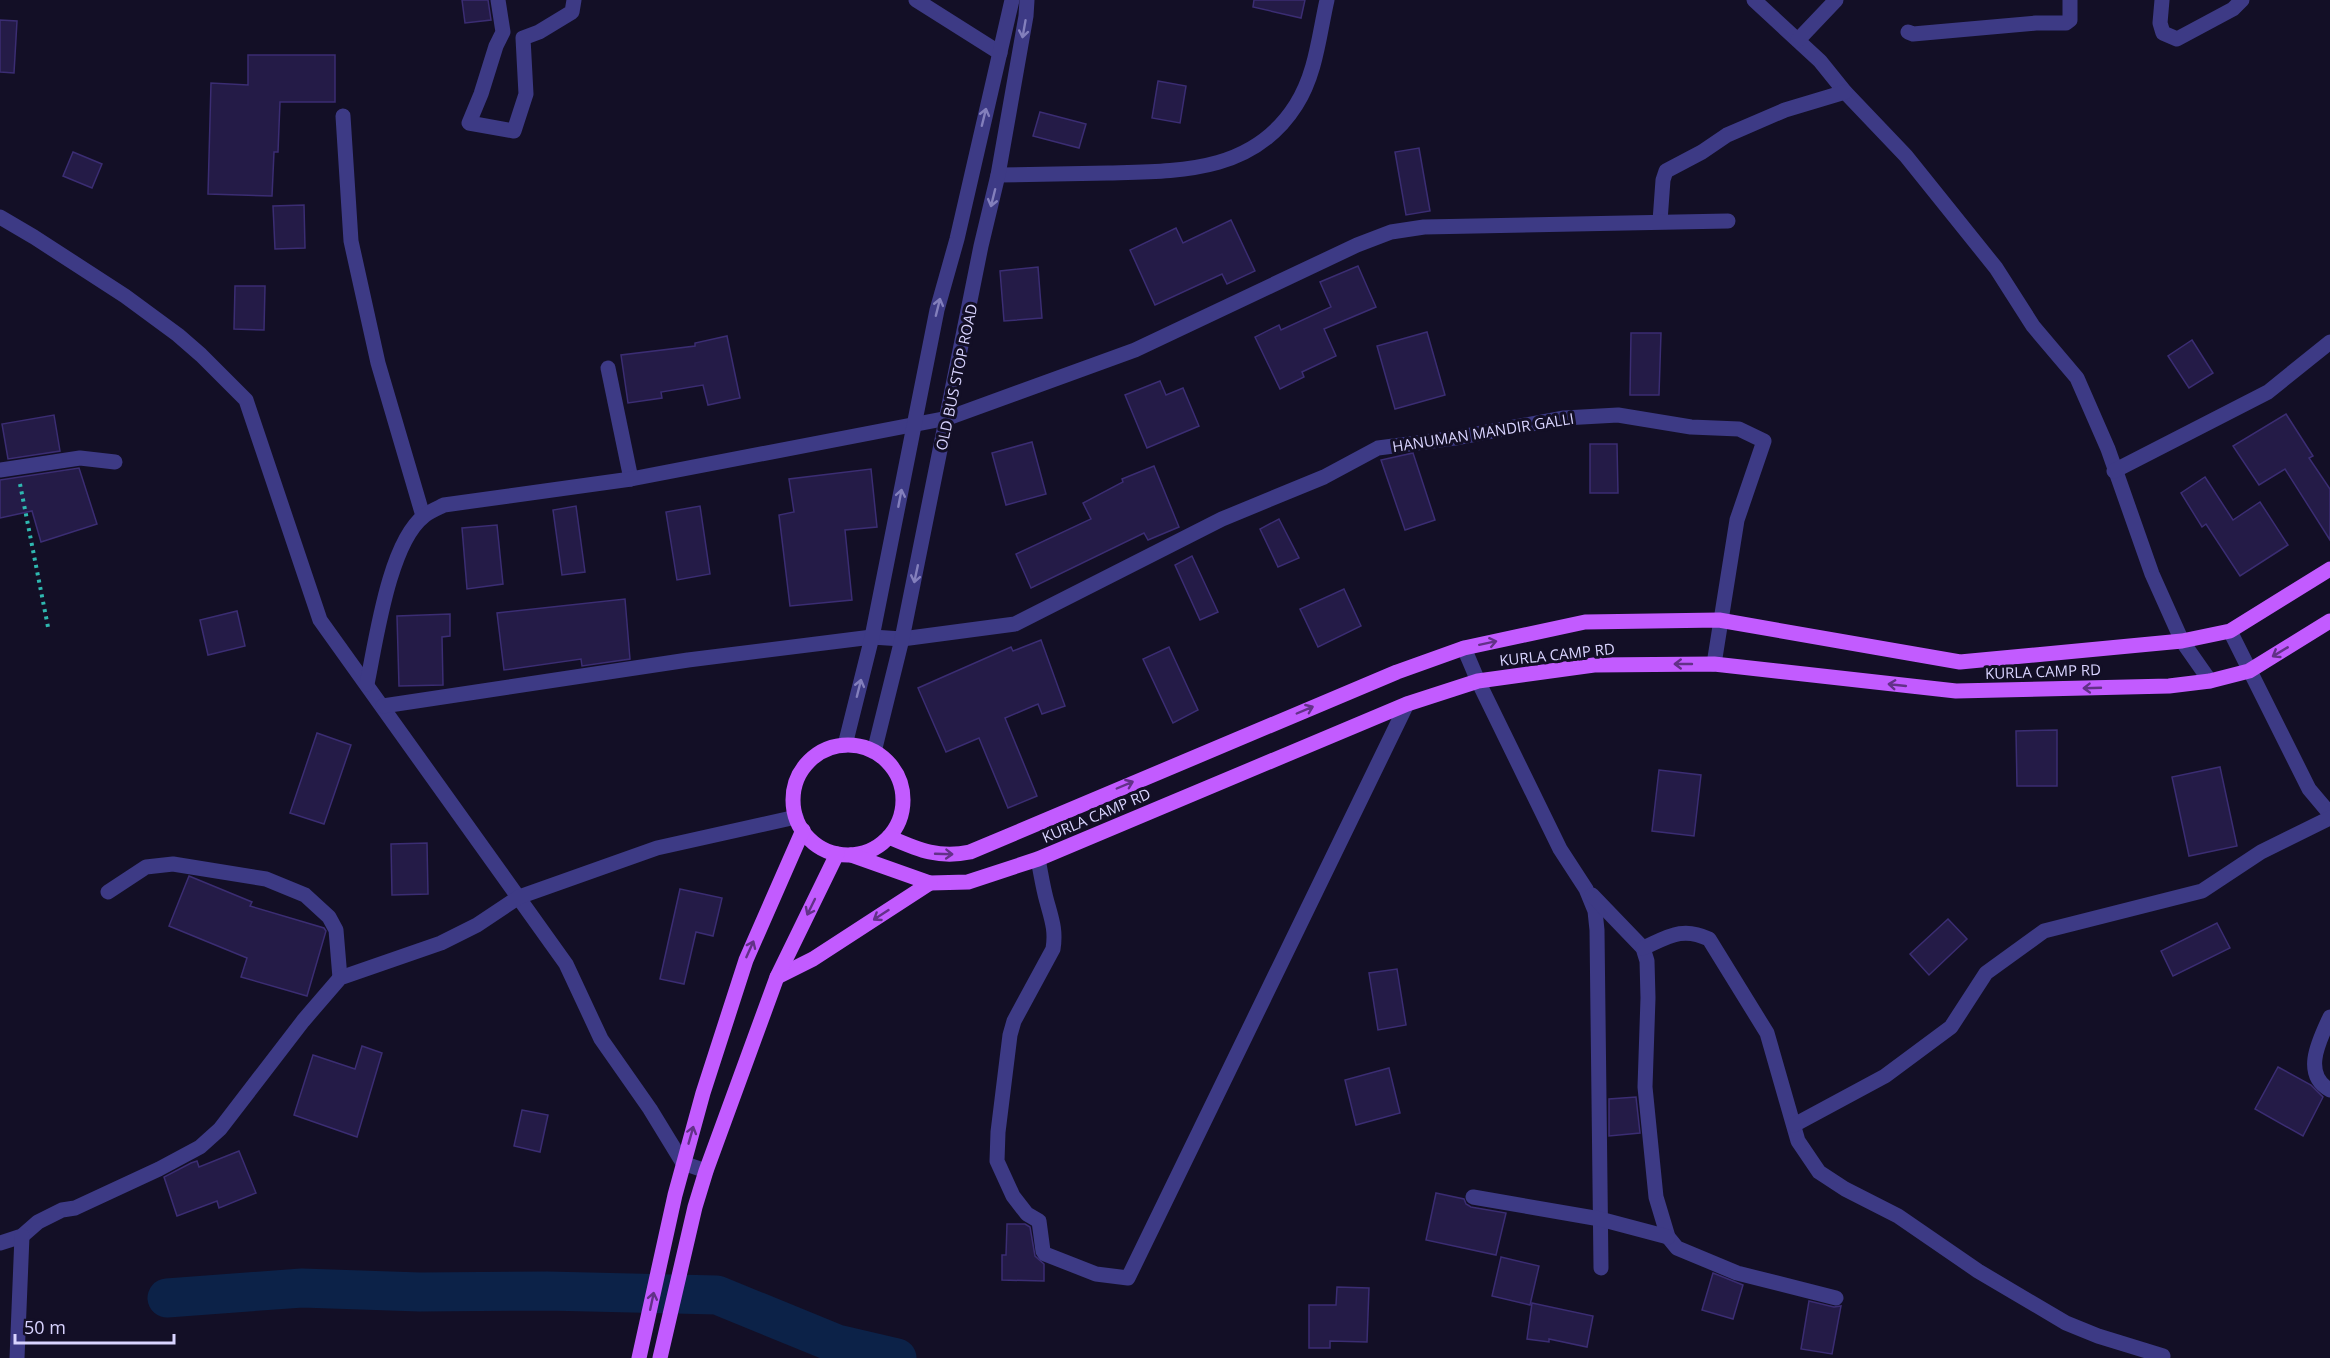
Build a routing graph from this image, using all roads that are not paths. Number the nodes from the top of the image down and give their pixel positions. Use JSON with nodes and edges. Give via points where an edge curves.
{"nodes":[{"id":1,"x":498,"y":0,"type":"edge"},
{"id":2,"x":574,"y":0,"type":"edge"},
{"id":3,"x":916,"y":0,"type":"edge"},
{"id":4,"x":1012,"y":0,"type":"edge"},
{"id":5,"x":1027,"y":0,"type":"edge"},
{"id":6,"x":1327,"y":0,"type":"edge"},
{"id":7,"x":1754,"y":0,"type":"edge"},
{"id":8,"x":1836,"y":0,"type":"edge"},
{"id":9,"x":2070,"y":0,"type":"edge"},
{"id":10,"x":2162,"y":0,"type":"edge"},
{"id":11,"x":2242,"y":0,"type":"edge"},
{"id":12,"x":1908,"y":32,"type":"dead end"},
{"id":13,"x":1798,"y":40,"type":"junction"},
{"id":14,"x":1000,"y":53,"type":"junction"},
{"id":15,"x":1845,"y":92,"type":"junction"},
{"id":16,"x":343,"y":116,"type":"dead end"},
{"id":17,"x":999,"y":175,"type":"junction"},
{"id":18,"x":0,"y":217,"type":"edge"},
{"id":19,"x":1660,"y":220,"type":"junction"},
{"id":20,"x":1728,"y":221,"type":"dead end"},
{"id":21,"x":957,"y":239,"type":"junction"},
{"id":22,"x":981,"y":246,"type":"junction"},
{"id":23,"x":2330,"y":342,"type":"edge"},
{"id":24,"x":608,"y":368,"type":"dead end"},
{"id":25,"x":948,"y":417,"type":"junction"},
{"id":26,"x":915,"y":423,"type":"junction"},
{"id":27,"x":116,"y":462,"type":"dead end"},
{"id":28,"x":0,"y":470,"type":"edge"},
{"id":29,"x":2114,"y":471,"type":"junction"},
{"id":30,"x":631,"y":479,"type":"junction"},
{"id":31,"x":423,"y":516,"type":"junction"},
{"id":32,"x":2330,"y":568,"type":"edge"},
{"id":33,"x":1719,"y":620,"type":"junction"},
{"id":34,"x":2330,"y":621,"type":"edge"},
{"id":35,"x":2230,"y":631,"type":"junction"},
{"id":36,"x":872,"y":637,"type":"junction"},
{"id":37,"x":902,"y":639,"type":"junction"},
{"id":38,"x":2182,"y":640,"type":"junction"},
{"id":39,"x":1464,"y":648,"type":"junction"},
{"id":40,"x":1714,"y":664,"type":"junction"},
{"id":41,"x":2249,"y":671,"type":"junction"},
{"id":42,"x":1478,"y":681,"type":"junction"},
{"id":43,"x":2210,"y":681,"type":"junction"},
{"id":44,"x":367,"y":684,"type":"junction"},
{"id":45,"x":1407,"y":704,"type":"junction"},
{"id":46,"x":383,"y":706,"type":"junction"},
{"id":47,"x":845,"y":745,"type":"junction"},
{"id":48,"x":874,"y":752,"type":"junction"},
{"id":49,"x":2330,"y":816,"type":"edge"},
{"id":50,"x":799,"y":824,"type":"junction"},
{"id":51,"x":889,"y":837,"type":"junction"},
{"id":52,"x":844,"y":855,"type":"junction"},
{"id":53,"x":1038,"y":860,"type":"junction"},
{"id":54,"x":930,"y":884,"type":"junction"},
{"id":55,"x":1586,"y":889,"type":"junction"},
{"id":56,"x":108,"y":892,"type":"dead end"},
{"id":57,"x":519,"y":897,"type":"junction"},
{"id":58,"x":1642,"y":948,"type":"junction"},
{"id":59,"x":777,"y":977,"type":"junction"},
{"id":60,"x":340,"y":978,"type":"junction"},
{"id":61,"x":2330,"y":1017,"type":"edge"},
{"id":62,"x":2330,"y":1090,"type":"edge"},
{"id":63,"x":1794,"y":1125,"type":"junction"},
{"id":64,"x":683,"y":1163,"type":"junction"},
{"id":65,"x":706,"y":1171,"type":"junction"},
{"id":66,"x":1473,"y":1197,"type":"dead end"},
{"id":67,"x":1600,"y":1219,"type":"junction"},
{"id":68,"x":22,"y":1236,"type":"junction"},
{"id":69,"x":1668,"y":1237,"type":"junction"},
{"id":70,"x":0,"y":1243,"type":"edge"},
{"id":71,"x":1601,"y":1268,"type":"dead end"},
{"id":72,"x":1836,"y":1298,"type":"dead end"},
{"id":73,"x":2163,"y":1356,"type":"dead end"},
{"id":74,"x":16,"y":1358,"type":"edge"},
{"id":75,"x":639,"y":1358,"type":"edge"},
{"id":76,"x":660,"y":1358,"type":"edge"}],
"edges":[{"from":1,"to":2,"type":"street","via":[[503,32],[469,123],[514,131],[526,94],[523,38],[572,12]]},
{"from":3,"to":14,"type":"street"},
{"from":4,"to":14,"type":"street","name":"OLD BUS STOP ROAD"},
{"from":5,"to":17,"type":"street","name":"OLD BUS STOP ROAD","one_way":true},
{"from":6,"to":17,"type":"street","via":[[1311,75],[1296,105],[1272,135],[1241,155],[1210,166],[1164,172]]},
{"from":7,"to":13,"type":"street"},
{"from":8,"to":13,"type":"street"},
{"from":9,"to":12,"type":"street","via":[[2070,20],[2066,23]]},
{"from":10,"to":11,"type":"street","via":[[2163,33],[2177,39],[2233,9]]},
{"from":13,"to":15,"type":"street"},
{"from":21,"to":14,"type":"street","name":"OLD BUS STOP ROAD","one_way":true},
{"from":15,"to":19,"type":"street","via":[[1785,110],[1727,135],[1665,171]]},
{"from":15,"to":29,"type":"street","via":[[1906,156],[1996,268],[2033,326],[2077,378]]},
{"from":16,"to":31,"type":"street","via":[[351,241],[378,363]]},
{"from":17,"to":22,"type":"street","name":"OLD BUS STOP ROAD","one_way":true},
{"from":18,"to":44,"type":"street","via":[[125,296],[178,335],[246,400],[320,620]]},
{"from":19,"to":20,"type":"street"},
{"from":19,"to":25,"type":"street","via":[[1424,227],[1391,232],[1135,350]]},
{"from":21,"to":22,"type":"street"},
{"from":26,"to":21,"type":"street","name":"OLD BUS STOP ROAD","one_way":true,"via":[[937,310]]},
{"from":22,"to":25,"type":"street","name":"OLD BUS STOP ROAD"},
{"from":23,"to":29,"type":"street","via":[[2268,392]]},
{"from":24,"to":30,"type":"street"},
{"from":25,"to":26,"type":"street"},
{"from":25,"to":37,"type":"street","name":"OLD BUS STOP ROAD","one_way":true},
{"from":26,"to":30,"type":"street"},
{"from":36,"to":26,"type":"street","name":"OLD BUS STOP ROAD","one_way":true},
{"from":27,"to":28,"type":"street","via":[[80,458]]},
{"from":29,"to":38,"type":"street","via":[[2152,574]]},
{"from":30,"to":31,"type":"street","via":[[444,505]]},
{"from":31,"to":44,"type":"street","via":[[398,555]]},
{"from":32,"to":35,"type":"main road","name":"KURLA CAMP RD"},
{"from":33,"to":37,"type":"street","name":"HANUMAN MANDIR GALLI","via":[[1737,520],[1764,441],[1739,429],[1691,427],[1617,415],[1564,418],[1378,448],[1324,477],[1222,519],[1015,624]]},
{"from":33,"to":38,"type":"main road","name":"KURLA CAMP RD","via":[[1960,662]]},
{"from":39,"to":33,"type":"main road","name":"KURLA CAMP RD","one_way":true,"via":[[1586,622]]},
{"from":33,"to":40,"type":"street","name":"HANUMAN MANDIR GALLI"},
{"from":34,"to":41,"type":"main road","name":"KURLA CAMP RD","one_way":true},
{"from":35,"to":38,"type":"main road","name":"KURLA CAMP RD"},
{"from":35,"to":41,"type":"street"},
{"from":36,"to":37,"type":"street"},
{"from":36,"to":46,"type":"street"},
{"from":47,"to":36,"type":"street","name":"OLD BUS STOP ROAD","one_way":true},
{"from":37,"to":48,"type":"street","name":"OLD BUS STOP ROAD"},
{"from":38,"to":43,"type":"street"},
{"from":39,"to":42,"type":"street"},
{"from":51,"to":39,"type":"main road","name":"KURLA CAMP RD","one_way":true,"via":[[927,853],[970,852],[1397,672]]},
{"from":40,"to":42,"type":"main road","name":"KURLA CAMP RD","one_way":true,"via":[[1594,664]]},
{"from":43,"to":40,"type":"main road","name":"KURLA CAMP RD","one_way":true,"via":[[2169,686],[1956,691]]},
{"from":41,"to":43,"type":"main road","name":"KURLA CAMP RD"},
{"from":41,"to":49,"type":"street","via":[[2309,789]]},
{"from":42,"to":45,"type":"main road","name":"KURLA CAMP RD"},
{"from":42,"to":55,"type":"street","via":[[1560,849]]},
{"from":44,"to":46,"type":"street"},
{"from":45,"to":53,"type":"main road","name":"KURLA CAMP RD"},
{"from":45,"to":53,"type":"street","via":[[1128,1278],[1096,1274],[1046,1254],[1039,1221],[1027,1214],[1013,1196],[997,1161],[1010,1035],[1055,938]]},
{"from":46,"to":57,"type":"street"},
{"from":47,"to":48,"type":"main road"},
{"from":47,"to":50,"type":"main road","via":[[821,752],[803,769],[794,793]]},
{"from":48,"to":51,"type":"main road","via":[[886,760],[901,784],[902,812]]},
{"from":49,"to":63,"type":"street","via":[[2260,852],[2202,891],[2044,932],[1986,973],[1951,1027],[1886,1076]]},
{"from":50,"to":52,"type":"main road","name":"KURLA CAMP RD","via":[[818,845]]},
{"from":50,"to":57,"type":"street","via":[[657,848]]},
{"from":64,"to":50,"type":"main road","one_way":true,"via":[[746,960]]},
{"from":51,"to":52,"type":"main road","via":[[865,852]]},
{"from":52,"to":54,"type":"main road","name":"KURLA CAMP RD"},
{"from":52,"to":59,"type":"main road","one_way":true},
{"from":53,"to":54,"type":"main road","name":"KURLA CAMP RD","via":[[968,882]]},
{"from":54,"to":59,"type":"main road","one_way":true,"via":[[813,959]]},
{"from":55,"to":58,"type":"street"},
{"from":55,"to":67,"type":"street","via":[[1597,930]]},
{"from":56,"to":60,"type":"street","via":[[146,867],[173,864],[266,879],[305,895],[329,917],[336,930]]},
{"from":57,"to":60,"type":"street","via":[[441,944]]},
{"from":57,"to":64,"type":"street","via":[[566,964],[601,1039],[651,1109]]},
{"from":58,"to":63,"type":"street","via":[[1685,932],[1709,939],[1767,1033]]},
{"from":58,"to":69,"type":"street","via":[[1647,962],[1648,998],[1645,1087],[1656,1197]]},
{"from":59,"to":65,"type":"main road"},
{"from":60,"to":68,"type":"street","via":[[220,1129],[200,1147],[75,1208],[46,1218]]},
{"from":61,"to":62,"type":"street","via":[[2314,1051],[2319,1079]]},
{"from":63,"to":73,"type":"street","via":[[1798,1141],[1819,1172],[1845,1189],[1898,1216],[1978,1271],[2066,1323]]},
{"from":64,"to":65,"type":"street"},
{"from":75,"to":64,"type":"main road","one_way":true},
{"from":65,"to":76,"type":"main road"},
{"from":66,"to":67,"type":"street"},
{"from":67,"to":69,"type":"street"},
{"from":67,"to":71,"type":"street"},
{"from":68,"to":70,"type":"street"},
{"from":68,"to":74,"type":"street"},
{"from":69,"to":72,"type":"street","via":[[1677,1248],[1737,1273]]}]}
